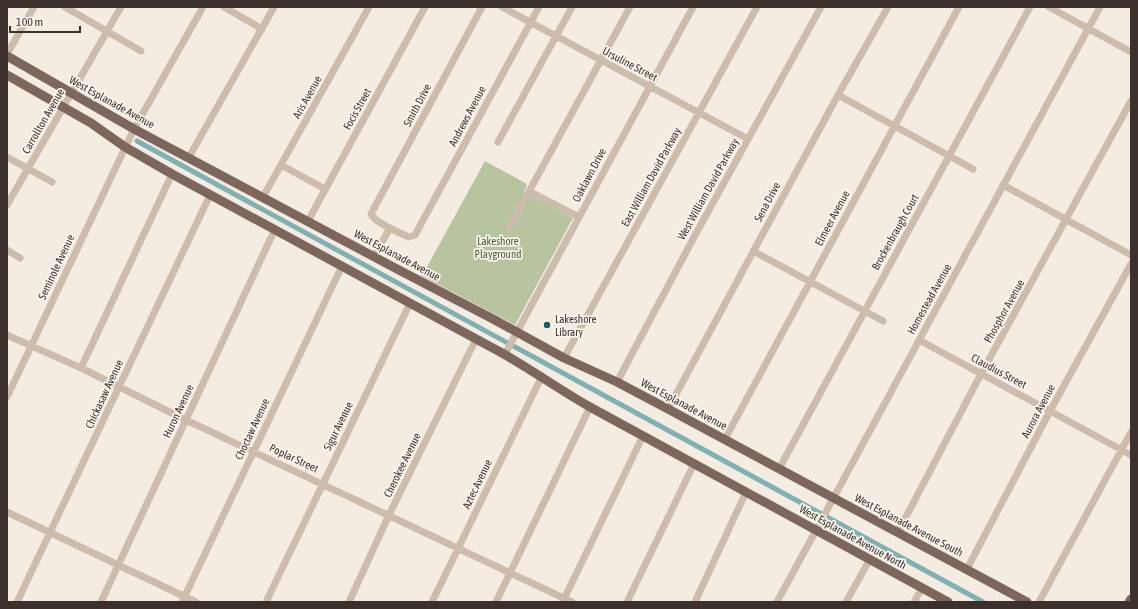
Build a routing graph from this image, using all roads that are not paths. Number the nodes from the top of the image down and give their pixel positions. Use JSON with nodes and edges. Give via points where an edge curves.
{"nodes":[{"id":1,"x":34,"y":7,"type":"edge"},
{"id":2,"x":65,"y":7,"type":"edge"},
{"id":3,"x":121,"y":7,"type":"edge"},
{"id":4,"x":203,"y":7,"type":"edge"},
{"id":5,"x":224,"y":7,"type":"edge"},
{"id":6,"x":274,"y":7,"type":"edge"},
{"id":7,"x":369,"y":7,"type":"edge"},
{"id":8,"x":425,"y":7,"type":"edge"},
{"id":9,"x":482,"y":7,"type":"edge"},
{"id":10,"x":502,"y":7,"type":"edge"},
{"id":11,"x":539,"y":7,"type":"edge"},
{"id":12,"x":572,"y":7,"type":"edge"},
{"id":13,"x":630,"y":7,"type":"edge"},
{"id":14,"x":693,"y":7,"type":"edge"},
{"id":15,"x":757,"y":7,"type":"edge"},
{"id":16,"x":821,"y":7,"type":"edge"},
{"id":17,"x":888,"y":7,"type":"edge"},
{"id":18,"x":959,"y":7,"type":"edge"},
{"id":19,"x":1030,"y":7,"type":"edge"},
{"id":20,"x":1049,"y":7,"type":"edge"},
{"id":21,"x":1100,"y":7,"type":"edge"},
{"id":22,"x":530,"y":23,"type":"junction"},
{"id":23,"x":262,"y":29,"type":"junction"},
{"id":24,"x":1088,"y":29,"type":"junction"},
{"id":25,"x":107,"y":32,"type":"junction"},
{"id":26,"x":556,"y":37,"type":"junction"},
{"id":27,"x":141,"y":52,"type":"dead end"},
{"id":28,"x":1131,"y":52,"type":"edge"},
{"id":29,"x":7,"y":55,"type":"edge"},
{"id":30,"x":601,"y":61,"type":"junction"},
{"id":31,"x":7,"y":75,"type":"edge"},
{"id":32,"x":649,"y":87,"type":"junction"},
{"id":33,"x":71,"y":94,"type":"junction"},
{"id":34,"x":838,"y":95,"type":"junction"},
{"id":35,"x":1131,"y":101,"type":"edge"},
{"id":36,"x":64,"y":107,"type":"junction"},
{"id":37,"x":699,"y":113,"type":"junction"},
{"id":38,"x":894,"y":125,"type":"junction"},
{"id":39,"x":134,"y":129,"type":"junction"},
{"id":40,"x":748,"y":139,"type":"junction"},
{"id":41,"x":498,"y":142,"type":"dead end"},
{"id":42,"x":125,"y":146,"type":"junction"},
{"id":43,"x":950,"y":156,"type":"junction"},
{"id":44,"x":7,"y":157,"type":"edge"},
{"id":45,"x":189,"y":157,"type":"junction"},
{"id":46,"x":281,"y":165,"type":"junction"},
{"id":47,"x":28,"y":169,"type":"junction"},
{"id":48,"x":973,"y":169,"type":"dead end"},
{"id":49,"x":172,"y":174,"type":"junction"},
{"id":50,"x":52,"y":182,"type":"dead end"},
{"id":51,"x":1003,"y":185,"type":"junction"},
{"id":52,"x":326,"y":189,"type":"junction"},
{"id":53,"x":210,"y":194,"type":"junction"},
{"id":54,"x":527,"y":194,"type":"junction"},
{"id":55,"x":264,"y":197,"type":"junction"},
{"id":56,"x":7,"y":205,"type":"edge"},
{"id":57,"x":579,"y":217,"type":"junction"},
{"id":58,"x":1067,"y":219,"type":"junction"},
{"id":59,"x":308,"y":221,"type":"junction"},
{"id":60,"x":390,"y":228,"type":"junction"},
{"id":61,"x":509,"y":228,"type":"dead end"},
{"id":62,"x":275,"y":229,"type":"junction"},
{"id":63,"x":7,"y":250,"type":"edge"},
{"id":64,"x":754,"y":251,"type":"junction"},
{"id":65,"x":1131,"y":255,"type":"edge"},
{"id":66,"x":374,"y":256,"type":"junction"},
{"id":67,"x":20,"y":258,"type":"dead end"},
{"id":68,"x":1131,"y":264,"type":"edge"},
{"id":69,"x":342,"y":266,"type":"junction"},
{"id":70,"x":810,"y":282,"type":"junction"},
{"id":71,"x":410,"y":303,"type":"junction"},
{"id":72,"x":864,"y":311,"type":"junction"},
{"id":73,"x":883,"y":321,"type":"dead end"},
{"id":74,"x":7,"y":335,"type":"edge"},
{"id":75,"x":515,"y":335,"type":"junction"},
{"id":76,"x":476,"y":339,"type":"junction"},
{"id":77,"x":919,"y":340,"type":"junction"},
{"id":78,"x":31,"y":346,"type":"junction"},
{"id":79,"x":506,"y":352,"type":"junction"},
{"id":80,"x":564,"y":358,"type":"junction"},
{"id":81,"x":81,"y":368,"type":"junction"},
{"id":82,"x":982,"y":374,"type":"junction"},
{"id":83,"x":542,"y":376,"type":"junction"},
{"id":84,"x":617,"y":382,"type":"junction"},
{"id":85,"x":119,"y":387,"type":"junction"},
{"id":86,"x":7,"y":397,"type":"edge"},
{"id":87,"x":590,"y":407,"type":"junction"},
{"id":88,"x":668,"y":409,"type":"junction"},
{"id":89,"x":1050,"y":411,"type":"junction"},
{"id":90,"x":186,"y":420,"type":"junction"},
{"id":91,"x":1131,"y":432,"type":"edge"},
{"id":92,"x":643,"y":436,"type":"junction"},
{"id":93,"x":725,"y":439,"type":"junction"},
{"id":94,"x":1122,"y":450,"type":"junction"},
{"id":95,"x":254,"y":452,"type":"junction"},
{"id":96,"x":1131,"y":455,"type":"edge"},
{"id":97,"x":694,"y":464,"type":"junction"},
{"id":98,"x":779,"y":468,"type":"junction"},
{"id":99,"x":322,"y":484,"type":"junction"},
{"id":100,"x":746,"y":492,"type":"junction"},
{"id":101,"x":834,"y":498,"type":"junction"},
{"id":102,"x":7,"y":512,"type":"edge"},
{"id":103,"x":389,"y":515,"type":"junction"},
{"id":104,"x":816,"y":530,"type":"junction"},
{"id":105,"x":898,"y":532,"type":"junction"},
{"id":106,"x":50,"y":533,"type":"junction"},
{"id":107,"x":458,"y":548,"type":"junction"},
{"id":108,"x":870,"y":559,"type":"junction"},
{"id":109,"x":118,"y":565,"type":"junction"},
{"id":110,"x":967,"y":569,"type":"junction"},
{"id":111,"x":510,"y":572,"type":"junction"},
{"id":112,"x":922,"y":588,"type":"junction"},
{"id":113,"x":184,"y":599,"type":"edge"},
{"id":114,"x":1131,"y":599,"type":"edge"},
{"id":115,"x":563,"y":600,"type":"edge"},
{"id":116,"x":17,"y":602,"type":"edge"},
{"id":117,"x":101,"y":602,"type":"edge"},
{"id":118,"x":196,"y":602,"type":"edge"},
{"id":119,"x":266,"y":602,"type":"edge"},
{"id":120,"x":349,"y":602,"type":"edge"},
{"id":121,"x":432,"y":602,"type":"edge"},
{"id":122,"x":496,"y":602,"type":"edge"},
{"id":123,"x":572,"y":602,"type":"edge"},
{"id":124,"x":627,"y":602,"type":"edge"},
{"id":125,"x":694,"y":602,"type":"edge"},
{"id":126,"x":777,"y":602,"type":"edge"},
{"id":127,"x":846,"y":602,"type":"edge"},
{"id":128,"x":914,"y":602,"type":"edge"},
{"id":129,"x":948,"y":602,"type":"edge"},
{"id":130,"x":1027,"y":602,"type":"edge"},
{"id":131,"x":1039,"y":602,"type":"edge"},
{"id":132,"x":1129,"y":602,"type":"edge"}],
"edges":[{"from":1,"to":29,"type":"street"},
{"from":2,"to":25,"type":"street"},
{"from":3,"to":25,"type":"street","name":"Carrollton Avenue"},
{"from":4,"to":39,"type":"street","name":"Seminole Avenue"},
{"from":5,"to":23,"type":"street"},
{"from":6,"to":23,"type":"street"},
{"from":7,"to":46,"type":"street","name":"Aris Avenue"},
{"from":8,"to":52,"type":"street","name":"Focis Street"},
{"from":9,"to":60,"type":"street","name":"Smith Drive","via":[[371,214],[373,218]]},
{"from":10,"to":22,"type":"street","name":"Ursuline Street"},
{"from":11,"to":22,"type":"street","name":"Andrews Avenue"},
{"from":12,"to":26,"type":"street"},
{"from":13,"to":30,"type":"street"},
{"from":14,"to":32,"type":"street","name":"Oaklawn Drive"},
{"from":15,"to":37,"type":"street","name":"East William David Parkway"},
{"from":16,"to":40,"type":"street","name":"West William David Parkway"},
{"from":17,"to":34,"type":"street","name":"Sena Drive"},
{"from":18,"to":38,"type":"street","name":"Elmeer Avenue"},
{"from":19,"to":43,"type":"street","name":"Brockenbraugh Court"},
{"from":20,"to":24,"type":"street"},
{"from":21,"to":24,"type":"street","name":"Homestead Avenue"},
{"from":22,"to":26,"type":"street","name":"Ursuline Street"},
{"from":22,"to":60,"type":"street","name":"Andrews Avenue","via":[[415,235],[409,237]]},
{"from":23,"to":45,"type":"street"},
{"from":24,"to":28,"type":"street"},
{"from":24,"to":51,"type":"street","name":"Homestead Avenue"},
{"from":25,"to":27,"type":"street"},
{"from":25,"to":33,"type":"street","name":"Carrollton Avenue"},
{"from":26,"to":30,"type":"street","name":"Ursuline Street"},
{"from":26,"to":41,"type":"street"},
{"from":29,"to":33,"type":"main road","name":"West Esplanade Avenue"},
{"from":30,"to":32,"type":"street","name":"Ursuline Street"},
{"from":30,"to":54,"type":"street"},
{"from":31,"to":36,"type":"main road"},
{"from":32,"to":37,"type":"street","name":"Ursuline Street"},
{"from":32,"to":57,"type":"street","name":"Oaklawn Drive"},
{"from":33,"to":36,"type":"street","name":"Carrollton Avenue"},
{"from":33,"to":39,"type":"main road","name":"West Esplanade Avenue"},
{"from":34,"to":38,"type":"street"},
{"from":34,"to":64,"type":"street","name":"Sena Drive"},
{"from":35,"to":58,"type":"street","name":"Phosphor Avenue"},
{"from":36,"to":42,"type":"main road"},
{"from":36,"to":47,"type":"street","name":"Carrollton Avenue"},
{"from":37,"to":40,"type":"street","name":"Ursuline Street"},
{"from":37,"to":80,"type":"street","name":"East William David Parkway"},
{"from":38,"to":43,"type":"street"},
{"from":38,"to":70,"type":"street","name":"Elmeer Avenue"},
{"from":39,"to":42,"type":"street","name":"Seminole Avenue"},
{"from":39,"to":45,"type":"main road","name":"West Esplanade Avenue"},
{"from":40,"to":84,"type":"street","name":"West William David Parkway"},
{"from":42,"to":49,"type":"main road"},
{"from":42,"to":78,"type":"street","name":"Seminole Avenue"},
{"from":43,"to":48,"type":"street"},
{"from":43,"to":72,"type":"street","name":"Brockenbraugh Court"},
{"from":44,"to":47,"type":"street"},
{"from":45,"to":55,"type":"main road","name":"West Esplanade Avenue"},
{"from":46,"to":52,"type":"street"},
{"from":46,"to":55,"type":"street","name":"Aris Avenue"},
{"from":47,"to":50,"type":"street"},
{"from":47,"to":56,"type":"street","name":"Carrollton Avenue"},
{"from":49,"to":53,"type":"main road"},
{"from":49,"to":81,"type":"street"},
{"from":51,"to":58,"type":"street"},
{"from":51,"to":77,"type":"street","name":"Homestead Avenue"},
{"from":52,"to":59,"type":"street","name":"Focis Street"},
{"from":53,"to":62,"type":"main road"},
{"from":53,"to":85,"type":"street","name":"Chickasaw Avenue"},
{"from":54,"to":57,"type":"street"},
{"from":54,"to":61,"type":"street"},
{"from":55,"to":59,"type":"main road","name":"West Esplanade Avenue"},
{"from":57,"to":75,"type":"street","name":"Oaklawn Drive"},
{"from":58,"to":65,"type":"street"},
{"from":58,"to":82,"type":"street","name":"Phosphor Avenue"},
{"from":59,"to":66,"type":"main road","name":"West Esplanade Avenue"},
{"from":60,"to":66,"type":"street"},
{"from":62,"to":69,"type":"main road"},
{"from":62,"to":90,"type":"street","name":"Huron Avenue"},
{"from":63,"to":67,"type":"street"},
{"from":64,"to":70,"type":"street"},
{"from":64,"to":88,"type":"street","name":"Sena Drive"},
{"from":66,"to":75,"type":"main road","name":"West Esplanade Avenue","via":[[493,319]]},
{"from":68,"to":89,"type":"street","name":"Aurora Avenue"},
{"from":69,"to":71,"type":"main road"},
{"from":69,"to":95,"type":"street","name":"Choctaw Avenue"},
{"from":70,"to":72,"type":"street"},
{"from":70,"to":93,"type":"street","name":"Elmeer Avenue"},
{"from":71,"to":76,"type":"main road"},
{"from":71,"to":99,"type":"street","name":"Sigur Avenue"},
{"from":72,"to":73,"type":"street"},
{"from":72,"to":98,"type":"street","name":"Brockenbraugh Court"},
{"from":74,"to":78,"type":"street","name":"Poplar Street"},
{"from":75,"to":79,"type":"street","name":"Oaklawn Drive"},
{"from":75,"to":80,"type":"main road","name":"West Esplanade Avenue"},
{"from":76,"to":79,"type":"main road"},
{"from":76,"to":103,"type":"street","name":"Cherokee Avenue"},
{"from":77,"to":82,"type":"street","name":"Claudius Street"},
{"from":77,"to":101,"type":"street","name":"Homestead Avenue"},
{"from":78,"to":81,"type":"street","name":"Poplar Street"},
{"from":78,"to":86,"type":"street","name":"Seminole Avenue"},
{"from":79,"to":83,"type":"main road"},
{"from":80,"to":84,"type":"main road","name":"West Esplanade Avenue"},
{"from":81,"to":85,"type":"street","name":"Poplar Street"},
{"from":82,"to":89,"type":"street","name":"Claudius Street"},
{"from":82,"to":105,"type":"street","name":"Phosphor Avenue"},
{"from":83,"to":87,"type":"main road"},
{"from":83,"to":107,"type":"street","name":"Aztec Avenue"},
{"from":84,"to":88,"type":"main road","name":"West Esplanade Avenue"},
{"from":85,"to":90,"type":"street","name":"Poplar Street"},
{"from":85,"to":106,"type":"street","name":"Chickasaw Avenue"},
{"from":87,"to":92,"type":"main road"},
{"from":87,"to":111,"type":"street"},
{"from":88,"to":93,"type":"main road","name":"West Esplanade Avenue"},
{"from":89,"to":94,"type":"street","name":"Claudius Street"},
{"from":89,"to":110,"type":"street","name":"Aurora Avenue"},
{"from":90,"to":95,"type":"street","name":"Poplar Street"},
{"from":90,"to":109,"type":"street","name":"Huron Avenue"},
{"from":91,"to":94,"type":"street"},
{"from":92,"to":97,"type":"main road"},
{"from":92,"to":115,"type":"street"},
{"from":93,"to":98,"type":"main road","name":"West Esplanade Avenue"},
{"from":94,"to":96,"type":"street","name":"Claudius Street"},
{"from":94,"to":131,"type":"street"},
{"from":95,"to":99,"type":"street","name":"Poplar Street"},
{"from":95,"to":113,"type":"street","name":"Choctaw Avenue"},
{"from":97,"to":100,"type":"main road"},
{"from":97,"to":124,"type":"street"},
{"from":98,"to":101,"type":"main road","name":"West Esplanade Avenue South"},
{"from":99,"to":103,"type":"street","name":"Poplar Street"},
{"from":99,"to":119,"type":"street","name":"Sigur Avenue"},
{"from":100,"to":104,"type":"main road","name":"West Esplanade Avenue North"},
{"from":100,"to":125,"type":"street"},
{"from":101,"to":104,"type":"street","name":"Homestead Avenue"},
{"from":101,"to":105,"type":"main road","name":"West Esplanade Avenue South"},
{"from":102,"to":106,"type":"street"},
{"from":103,"to":107,"type":"street","name":"Poplar Street"},
{"from":103,"to":120,"type":"street","name":"Cherokee Avenue"},
{"from":104,"to":108,"type":"main road","name":"West Esplanade Avenue North"},
{"from":104,"to":126,"type":"street","name":"Homestead Avenue"},
{"from":105,"to":110,"type":"main road","name":"West Esplanade Avenue South"},
{"from":106,"to":109,"type":"street"},
{"from":106,"to":116,"type":"street","name":"Chickasaw Avenue"},
{"from":107,"to":111,"type":"street","name":"Poplar Street"},
{"from":107,"to":121,"type":"street","name":"Aztec Avenue"},
{"from":108,"to":112,"type":"main road","name":"West Esplanade Avenue North"},
{"from":108,"to":127,"type":"street"},
{"from":109,"to":113,"type":"street"},
{"from":109,"to":117,"type":"street","name":"Huron Avenue"},
{"from":110,"to":130,"type":"main road","name":"West Esplanade Avenue South"},
{"from":111,"to":115,"type":"street","name":"Poplar Street"},
{"from":111,"to":122,"type":"street"},
{"from":112,"to":128,"type":"street"},
{"from":112,"to":129,"type":"main road","name":"West Esplanade Avenue North"},
{"from":113,"to":118,"type":"street"},
{"from":114,"to":132,"type":"main road"},
{"from":115,"to":123,"type":"street","name":"Poplar Street"}]}
